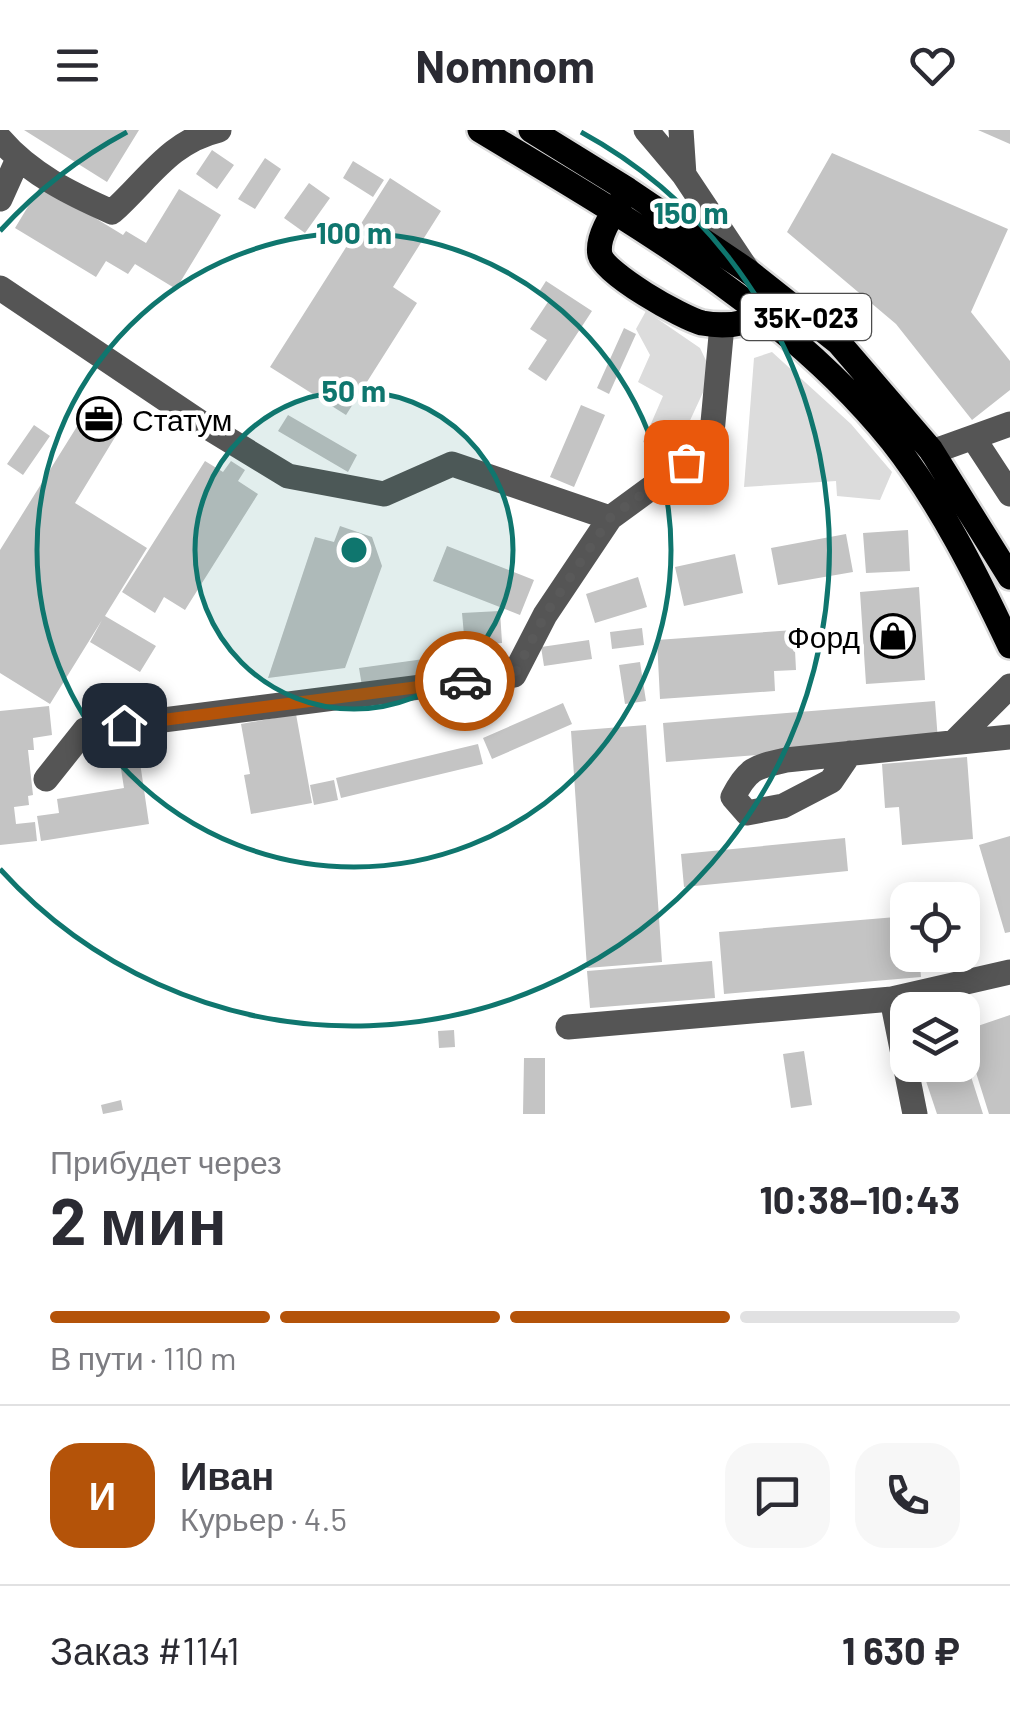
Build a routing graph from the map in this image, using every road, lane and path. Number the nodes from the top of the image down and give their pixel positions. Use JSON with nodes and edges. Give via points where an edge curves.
{"nodes":[{"id":1,"x":219,"y":130,"type":"edge"},
{"id":2,"x":480,"y":130,"type":"edge"},
{"id":3,"x":530,"y":130,"type":"edge"},
{"id":4,"x":646,"y":130,"type":"edge"},
{"id":5,"x":680,"y":130,"type":"edge"},
{"id":6,"x":0,"y":140,"type":"edge"},
{"id":7,"x":18,"y":160,"type":"junction"},
{"id":8,"x":684,"y":175,"type":"junction"},
{"id":9,"x":0,"y":199,"type":"edge"},
{"id":10,"x":621,"y":201,"type":"junction"},
{"id":11,"x":748,"y":271,"type":"junction"},
{"id":12,"x":0,"y":288,"type":"edge"},
{"id":13,"x":763,"y":315,"type":"junction"},
{"id":14,"x":722,"y":325,"type":"junction"},
{"id":15,"x":1010,"y":424,"type":"edge"},
{"id":16,"x":974,"y":439,"type":"junction"},
{"id":17,"x":932,"y":452,"type":"junction"},
{"id":18,"x":1010,"y":494,"type":"edge"},
{"id":19,"x":610,"y":518,"type":"junction"},
{"id":20,"x":1010,"y":577,"type":"edge"},
{"id":21,"x":1010,"y":646,"type":"edge"},
{"id":22,"x":1010,"y":686,"type":"edge"},
{"id":23,"x":1010,"y":737,"type":"edge"},
{"id":24,"x":956,"y":740,"type":"junction"},
{"id":25,"x":850,"y":754,"type":"dead end"},
{"id":26,"x":46,"y":779,"type":"dead end"},
{"id":27,"x":1010,"y":972,"type":"edge"},
{"id":28,"x":923,"y":992,"type":"edge"},
{"id":29,"x":890,"y":999,"type":"edge"},
{"id":30,"x":568,"y":1027,"type":"dead end"},
{"id":31,"x":908,"y":1082,"type":"edge"},
{"id":32,"x":914,"y":1114,"type":"edge"}],
"edges":[{"from":1,"to":7,"type":"lane","via":[[173,149],[112,212]]},
{"from":2,"to":10,"type":"main road","number":"35К-023"},
{"from":3,"to":10,"type":"main road","number":"35К-023"},
{"from":4,"to":8,"type":"lane"},
{"from":5,"to":8,"type":"lane"},
{"from":6,"to":7,"type":"lane"},
{"from":7,"to":9,"type":"lane"},
{"from":8,"to":11,"type":"lane"},
{"from":10,"to":11,"type":"main road","number":"35К-023"},
{"from":10,"to":13,"type":"main road","number":"35К-023"},
{"from":10,"to":14,"type":"main road","via":[[600,241],[610,270],[682,316]]},
{"from":11,"to":17,"type":"main road","number":"35К-023","via":[[839,343]]},
{"from":12,"to":19,"type":"lane","via":[[288,476],[384,494],[452,464]]},
{"from":13,"to":14,"type":"main road"},
{"from":13,"to":21,"type":"main road","number":"35К-023","via":[[893,443],[978,578]]},
{"from":14,"to":19,"type":"lane","via":[[711,444]]},
{"from":15,"to":16,"type":"lane"},
{"from":16,"to":17,"type":"lane"},
{"from":16,"to":18,"type":"lane"},
{"from":17,"to":20,"type":"main road","number":"35К-023"},
{"from":19,"to":26,"type":"lane","via":[[514,675],[85,730]]},
{"from":22,"to":24,"type":"lane"},
{"from":23,"to":24,"type":"lane"},
{"from":24,"to":25,"type":"lane"},
{"from":27,"to":28,"type":"lane"},
{"from":29,"to":30,"type":"lane"},
{"from":31,"to":32,"type":"lane"}]}
